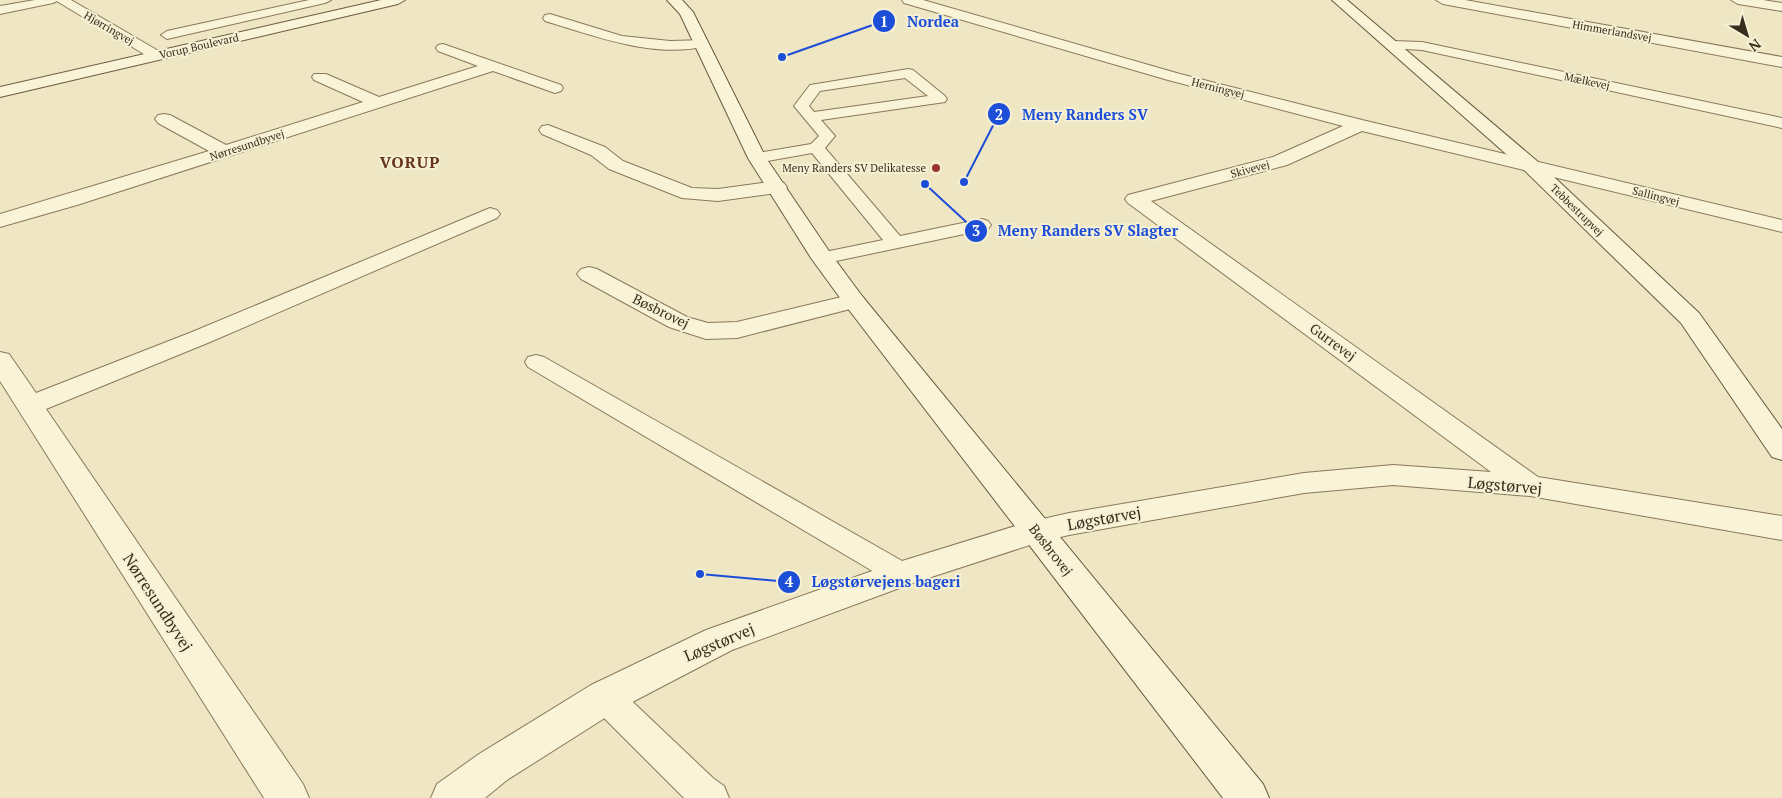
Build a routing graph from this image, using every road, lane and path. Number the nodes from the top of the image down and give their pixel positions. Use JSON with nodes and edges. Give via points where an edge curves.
{"nodes":[{"id":1,"x":54,"y":0,"type":"edge"},
{"id":2,"x":62,"y":0,"type":"edge"},
{"id":3,"x":325,"y":0,"type":"edge"},
{"id":4,"x":398,"y":0,"type":"edge"},
{"id":5,"x":674,"y":0,"type":"edge"},
{"id":6,"x":909,"y":0,"type":"edge"},
{"id":7,"x":1339,"y":0,"type":"edge"},
{"id":8,"x":1442,"y":0,"type":"edge"},
{"id":9,"x":1738,"y":0,"type":"edge"},
{"id":10,"x":288,"y":8,"type":"junction"},
{"id":11,"x":1782,"y":8,"type":"edge"},
{"id":12,"x":0,"y":10,"type":"edge"},
{"id":13,"x":550,"y":18,"type":"dead end"},
{"id":14,"x":313,"y":20,"type":"junction"},
{"id":15,"x":168,"y":35,"type":"dead end"},
{"id":16,"x":701,"y":44,"type":"junction"},
{"id":17,"x":1392,"y":45,"type":"junction"},
{"id":18,"x":443,"y":48,"type":"dead end"},
{"id":19,"x":156,"y":56,"type":"junction"},
{"id":20,"x":1782,"y":62,"type":"edge"},
{"id":21,"x":494,"y":66,"type":"junction"},
{"id":22,"x":320,"y":77,"type":"dead end"},
{"id":23,"x":555,"y":88,"type":"dead end"},
{"id":24,"x":0,"y":92,"type":"edge"},
{"id":25,"x":379,"y":102,"type":"junction"},
{"id":26,"x":811,"y":117,"type":"junction"},
{"id":27,"x":164,"y":119,"type":"dead end"},
{"id":28,"x":1782,"y":123,"type":"edge"},
{"id":29,"x":1360,"y":125,"type":"junction"},
{"id":30,"x":548,"y":130,"type":"dead end"},
{"id":31,"x":816,"y":148,"type":"junction"},
{"id":32,"x":225,"y":152,"type":"junction"},
{"id":33,"x":757,"y":158,"type":"junction"},
{"id":34,"x":1530,"y":165,"type":"junction"},
{"id":35,"x":777,"y":187,"type":"junction"},
{"id":36,"x":1135,"y":200,"type":"joint"},
{"id":37,"x":490,"y":214,"type":"dead end"},
{"id":38,"x":0,"y":220,"type":"edge"},
{"id":39,"x":982,"y":225,"type":"dead end"},
{"id":40,"x":1782,"y":226,"type":"edge"},
{"id":41,"x":896,"y":243,"type":"junction"},
{"id":42,"x":822,"y":258,"type":"junction"},
{"id":43,"x":589,"y":274,"type":"dead end"},
{"id":44,"x":854,"y":301,"type":"junction"},
{"id":45,"x":0,"y":360,"type":"edge"},
{"id":46,"x":536,"y":362,"type":"dead end"},
{"id":47,"x":29,"y":406,"type":"junction"},
{"id":48,"x":1775,"y":431,"type":"edge"},
{"id":49,"x":1782,"y":450,"type":"edge"},
{"id":50,"x":1530,"y":486,"type":"junction"},
{"id":51,"x":1782,"y":528,"type":"edge"},
{"id":52,"x":1036,"y":531,"type":"junction"},
{"id":53,"x":901,"y":574,"type":"junction"},
{"id":54,"x":605,"y":697,"type":"junction"},
{"id":55,"x":288,"y":798,"type":"edge"},
{"id":56,"x":452,"y":798,"type":"edge"},
{"id":57,"x":711,"y":798,"type":"edge"},
{"id":58,"x":1248,"y":798,"type":"edge"}],
"edges":[{"from":1,"to":12,"type":"lane"},
{"from":2,"to":19,"type":"street","name":"Hjørringvej"},
{"from":3,"to":10,"type":"lane"},
{"from":4,"to":14,"type":"street","name":"Vorup Boulevard"},
{"from":5,"to":16,"type":"street","name":"Bøsbrovej","via":[[686,12]]},
{"from":6,"to":29,"type":"street","name":"Herningvej","via":[[1174,77]]},
{"from":7,"to":17,"type":"street","name":"Tebbestrupvej"},
{"from":8,"to":20,"type":"street","name":"Himmerlandsvej"},
{"from":9,"to":11,"type":"street"},
{"from":10,"to":14,"type":"lane"},
{"from":10,"to":15,"type":"lane"},
{"from":13,"to":16,"type":"street","via":[[621,40],[670,45]]},
{"from":14,"to":19,"type":"street","name":"Vorup Boulevard"},
{"from":16,"to":33,"type":"street","name":"Bøsbrovej"},
{"from":17,"to":28,"type":"street","name":"Mælkevej","via":[[1422,46]]},
{"from":17,"to":34,"type":"street","name":"Tebbestrupvej"},
{"from":18,"to":21,"type":"street"},
{"from":19,"to":24,"type":"street","name":"Vorup Boulevard"},
{"from":21,"to":23,"type":"street"},
{"from":21,"to":25,"type":"street","name":"Nørresundbyvej"},
{"from":22,"to":25,"type":"street"},
{"from":25,"to":32,"type":"street","name":"Nørresundbyvej"},
{"from":26,"to":26,"type":"lane","via":[[801,106],[815,88],[908,73],[940,99]]},
{"from":26,"to":31,"type":"lane","via":[[828,136]]},
{"from":27,"to":32,"type":"street"},
{"from":29,"to":34,"type":"street","name":"Herningvej"},
{"from":29,"to":36,"type":"street","name":"Skivevej","via":[[1280,161]]},
{"from":30,"to":35,"type":"street","via":[[598,150],[616,165],[689,194],[718,195]]},
{"from":31,"to":33,"type":"lane"},
{"from":31,"to":41,"type":"lane"},
{"from":32,"to":38,"type":"street","name":"Nørresundbyvej"},
{"from":33,"to":35,"type":"street","name":"Bøsbrovej"},
{"from":34,"to":40,"type":"street","name":"Sallingvej"},
{"from":34,"to":48,"type":"street","name":"Tebbestrupvej","via":[[1690,318]]},
{"from":35,"to":42,"type":"street","name":"Bøsbrovej"},
{"from":36,"to":50,"type":"street","name":"Gurrevej"},
{"from":37,"to":47,"type":"street"},
{"from":39,"to":41,"type":"lane"},
{"from":41,"to":42,"type":"lane"},
{"from":42,"to":44,"type":"street","name":"Bøsbrovej"},
{"from":43,"to":44,"type":"street","name":"Bøsbrovej","via":[[678,322],[706,331],[737,330]]},
{"from":44,"to":52,"type":"street","name":"Bøsbrovej"},
{"from":45,"to":47,"type":"street","name":"Nørresundbyvej"},
{"from":46,"to":53,"type":"lane"},
{"from":47,"to":55,"type":"street","name":"Nørresundbyvej"},
{"from":48,"to":49,"type":"street","name":"Tebbestrupvej"},
{"from":50,"to":51,"type":"street","name":"Løgstørvej"},
{"from":50,"to":52,"type":"street","name":"Løgstørvej","via":[[1393,475],[1304,483]]},
{"from":52,"to":53,"type":"street","name":"Løgstørvej"},
{"from":52,"to":58,"type":"street","name":"Bøsbrovej"},
{"from":53,"to":54,"type":"street","name":"Løgstørvej","via":[[719,640]]},
{"from":54,"to":56,"type":"street","name":"Løgstørvej","via":[[493,767]]},
{"from":54,"to":57,"type":"lane"}]}
